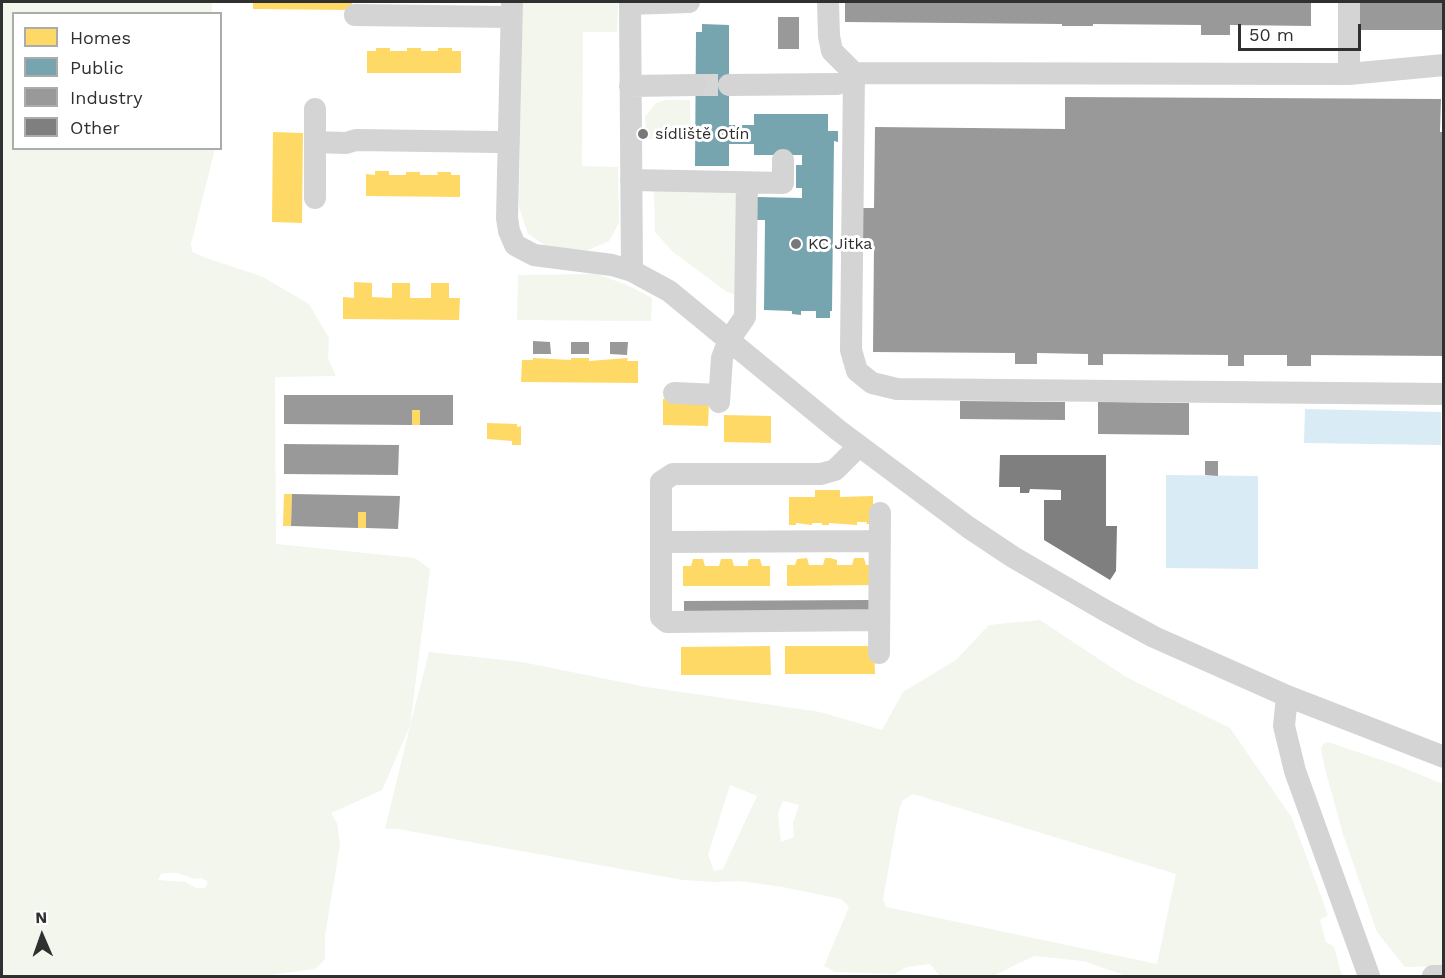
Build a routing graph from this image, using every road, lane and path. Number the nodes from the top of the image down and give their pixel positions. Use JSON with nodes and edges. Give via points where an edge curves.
{"nodes":[{"id":1,"x":688,"y":2,"type":"edge"},
{"id":2,"x":828,"y":2,"type":"edge"},
{"id":3,"x":1349,"y":2,"type":"edge"},
{"id":4,"x":630,"y":3,"type":"edge"},
{"id":5,"x":511,"y":9,"type":"edge"},
{"id":6,"x":355,"y":15,"type":"dead end"},
{"id":7,"x":1443,"y":65,"type":"edge"},
{"id":8,"x":1349,"y":74,"type":"junction"},
{"id":9,"x":845,"y":78,"type":"junction"},
{"id":10,"x":696,"y":85,"type":"tunnel mouth"},
{"id":11,"x":729,"y":85,"type":"tunnel mouth"},
{"id":12,"x":630,"y":86,"type":"junction"},
{"id":13,"x":315,"y":109,"type":"dead end"},
{"id":14,"x":503,"y":141,"type":"junction"},
{"id":15,"x":315,"y":142,"type":"junction"},
{"id":16,"x":783,"y":160,"type":"dead end"},
{"id":17,"x":631,"y":180,"type":"junction"},
{"id":18,"x":747,"y":183,"type":"junction"},
{"id":19,"x":315,"y":198,"type":"dead end"},
{"id":20,"x":632,"y":271,"type":"junction"},
{"id":21,"x":730,"y":341,"type":"junction"},
{"id":22,"x":674,"y":393,"type":"dead end"},
{"id":23,"x":1443,"y":394,"type":"edge"},
{"id":24,"x":852,"y":454,"type":"junction"},
{"id":25,"x":880,"y":513,"type":"dead end"},
{"id":26,"x":880,"y":541,"type":"junction"},
{"id":27,"x":662,"y":542,"type":"junction"},
{"id":28,"x":879,"y":620,"type":"junction"},
{"id":29,"x":879,"y":653,"type":"dead end"},
{"id":30,"x":1287,"y":696,"type":"junction"},
{"id":31,"x":1443,"y":757,"type":"edge"},
{"id":32,"x":1370,"y":976,"type":"edge"},
{"id":33,"x":1433,"y":976,"type":"edge"},
{"id":34,"x":1443,"y":976,"type":"edge"}],
"edges":[{"from":1,"to":4,"type":"street"},
{"from":2,"to":9,"type":"street","via":[[832,51]]},
{"from":3,"to":8,"type":"street"},
{"from":4,"to":12,"type":"street"},
{"from":5,"to":6,"type":"street"},
{"from":5,"to":14,"type":"street"},
{"from":7,"to":8,"type":"street"},
{"from":8,"to":9,"type":"street"},
{"from":9,"to":11,"type":"street"},
{"from":9,"to":23,"type":"street","via":[[851,350],[857,371],[872,383],[897,389]]},
{"from":10,"to":12,"type":"street"},
{"from":12,"to":17,"type":"street"},
{"from":13,"to":15,"type":"street"},
{"from":14,"to":15,"type":"street"},
{"from":14,"to":20,"type":"street","via":[[507,218],[515,245],[534,255],[595,261]]},
{"from":15,"to":19,"type":"street"},
{"from":16,"to":18,"type":"street","via":[[783,183]]},
{"from":17,"to":18,"type":"street"},
{"from":17,"to":20,"type":"street"},
{"from":18,"to":21,"type":"street","via":[[745,317]]},
{"from":20,"to":21,"type":"street","via":[[669,291]]},
{"from":21,"to":22,"type":"street","via":[[722,358],[719,399]]},
{"from":21,"to":24,"type":"street"},
{"from":24,"to":27,"type":"street","via":[[835,470],[821,474],[673,474],[661,482]]},
{"from":24,"to":30,"type":"street","via":[[1066,588],[1154,637]]},
{"from":25,"to":26,"type":"street"},
{"from":26,"to":27,"type":"street"},
{"from":26,"to":28,"type":"street"},
{"from":27,"to":28,"type":"street","via":[[662,616],[667,622]]},
{"from":28,"to":29,"type":"street"},
{"from":30,"to":31,"type":"street"},
{"from":30,"to":32,"type":"street","via":[[1284,726],[1295,771]]},
{"from":33,"to":34,"type":"street"}]}
